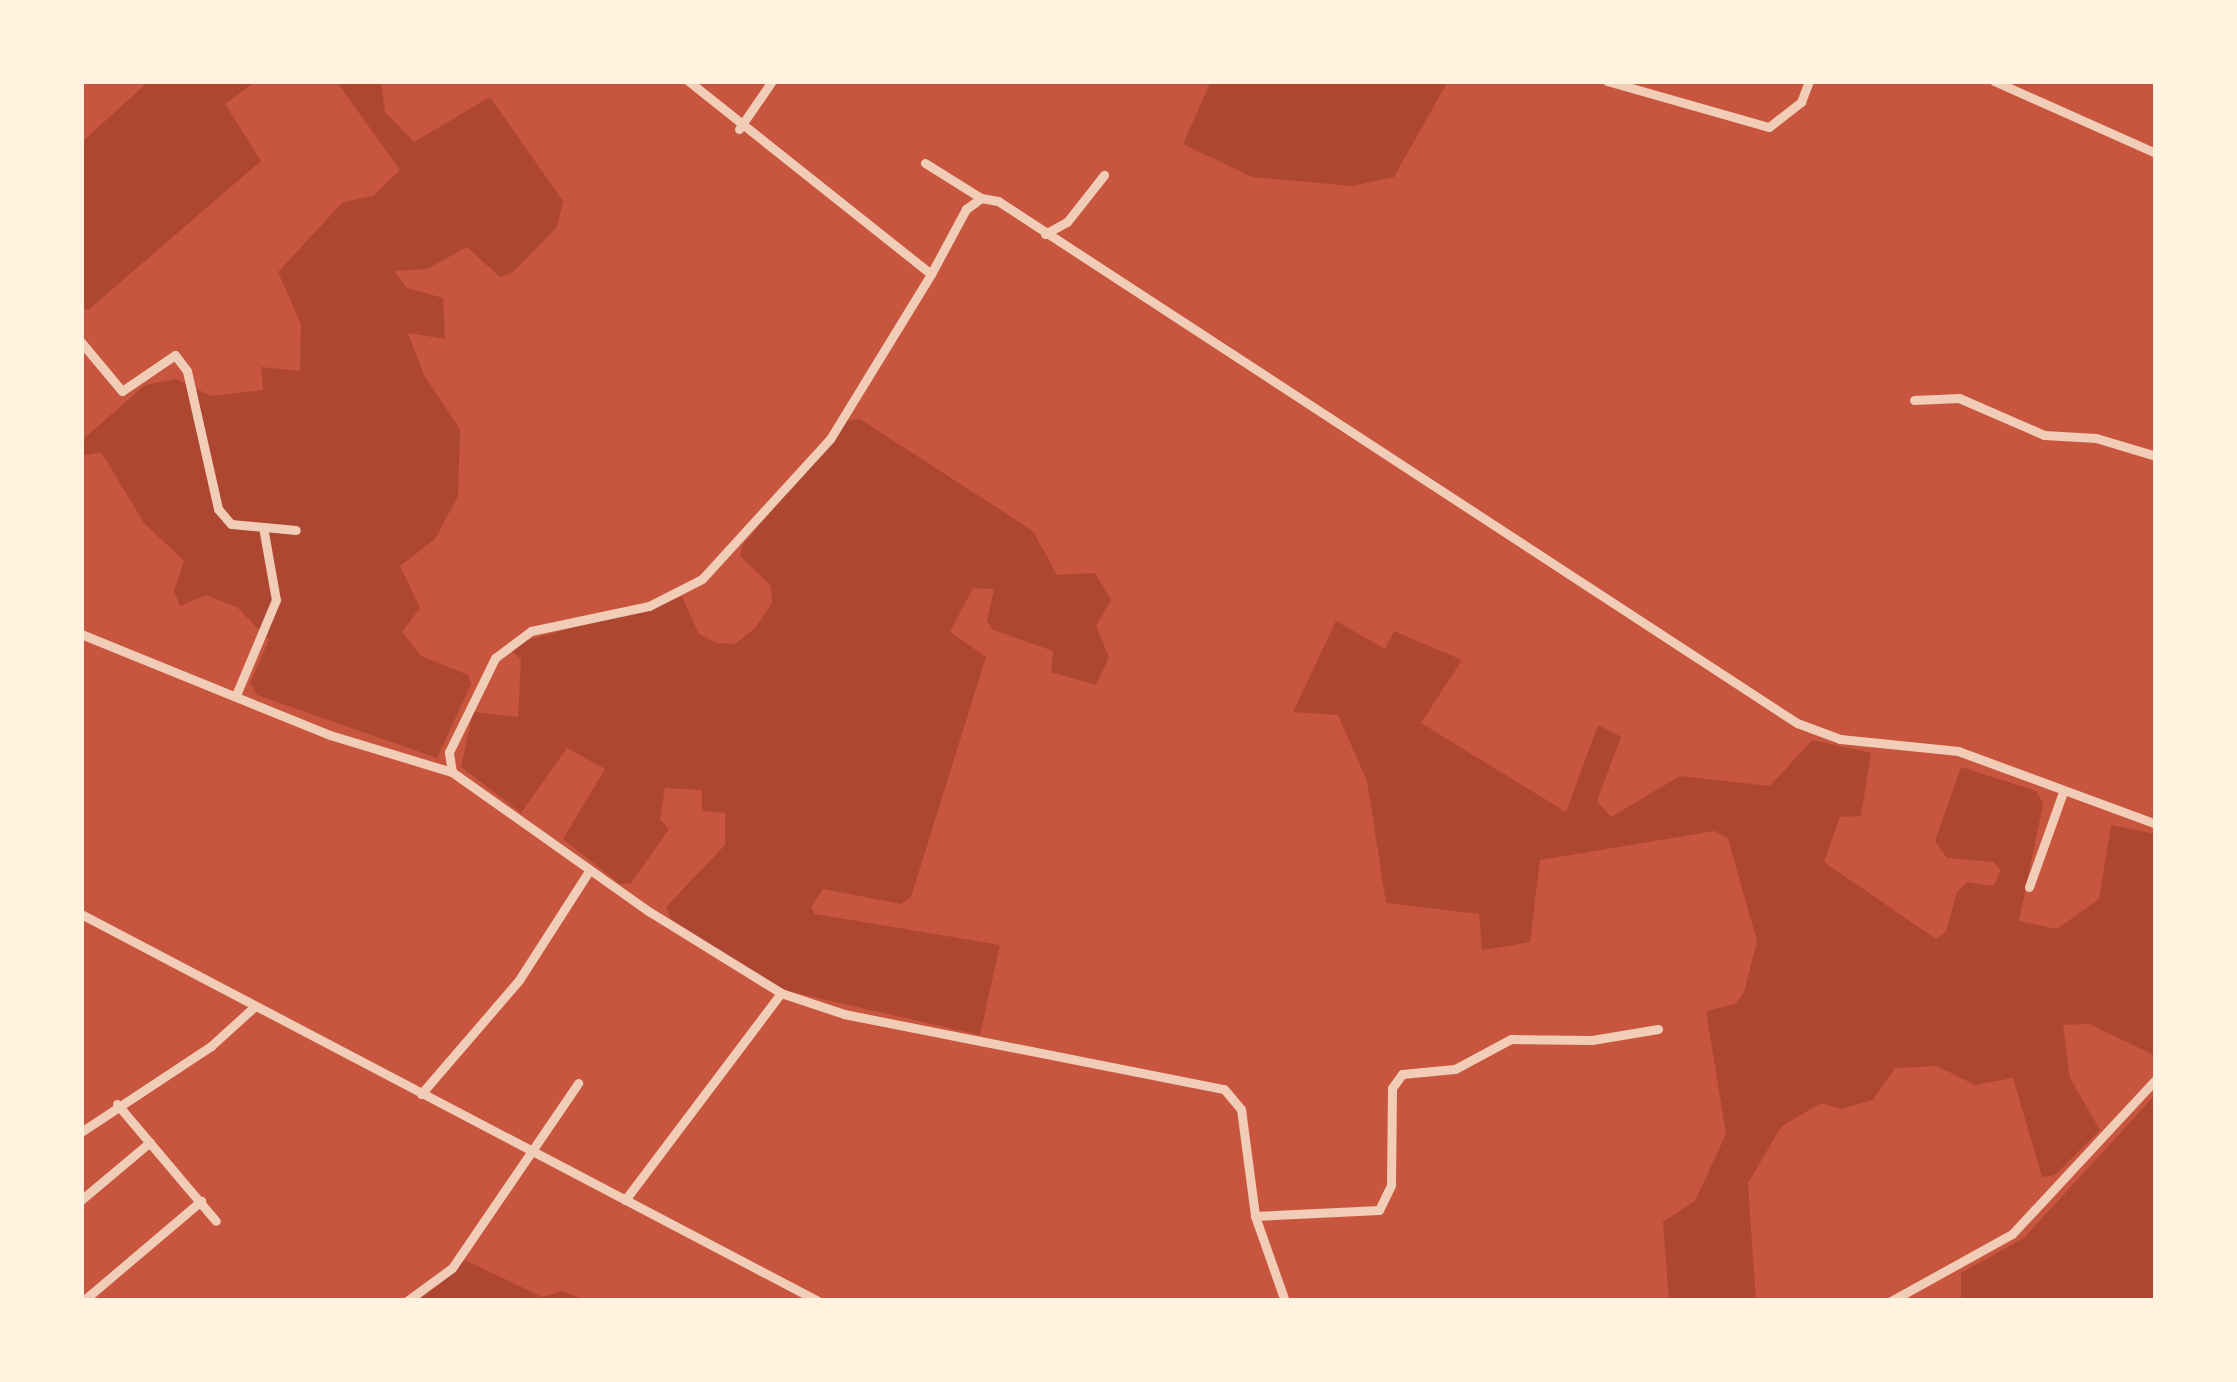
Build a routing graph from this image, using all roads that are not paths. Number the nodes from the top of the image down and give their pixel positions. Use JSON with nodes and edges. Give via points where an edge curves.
{"nodes":[{"id":1,"x":688,"y":81,"type":"edge"},
{"id":2,"x":772,"y":81,"type":"edge"},
{"id":3,"x":1607,"y":81,"type":"edge"},
{"id":4,"x":1809,"y":81,"type":"edge"},
{"id":5,"x":1994,"y":81,"type":"edge"},
{"id":6,"x":739,"y":129,"type":"junction"},
{"id":7,"x":2156,"y":153,"type":"edge"},
{"id":8,"x":925,"y":164,"type":"dead end"},
{"id":9,"x":1104,"y":176,"type":"dead end"},
{"id":10,"x":981,"y":198,"type":"junction"},
{"id":11,"x":1046,"y":234,"type":"junction"},
{"id":12,"x":931,"y":274,"type":"junction"},
{"id":13,"x":81,"y":342,"type":"edge"},
{"id":14,"x":1914,"y":400,"type":"dead end"},
{"id":15,"x":2156,"y":456,"type":"edge"},
{"id":16,"x":263,"y":526,"type":"junction"},
{"id":17,"x":296,"y":530,"type":"dead end"},
{"id":18,"x":81,"y":634,"type":"edge"},
{"id":19,"x":236,"y":695,"type":"junction"},
{"id":20,"x":452,"y":772,"type":"junction"},
{"id":21,"x":2062,"y":795,"type":"junction"},
{"id":22,"x":2156,"y":824,"type":"edge"},
{"id":23,"x":589,"y":871,"type":"junction"},
{"id":24,"x":2029,"y":887,"type":"dead end"},
{"id":25,"x":81,"y":914,"type":"edge"},
{"id":26,"x":781,"y":993,"type":"junction"},
{"id":27,"x":254,"y":1007,"type":"junction"},
{"id":28,"x":1658,"y":1029,"type":"dead end"},
{"id":29,"x":2156,"y":1079,"type":"edge"},
{"id":30,"x":578,"y":1083,"type":"dead end"},
{"id":31,"x":421,"y":1094,"type":"junction"},
{"id":32,"x":118,"y":1104,"type":"junction"},
{"id":33,"x":83,"y":1126,"type":"edge"},
{"id":34,"x":150,"y":1142,"type":"junction"},
{"id":35,"x":530,"y":1153,"type":"junction"},
{"id":36,"x":81,"y":1200,"type":"edge"},
{"id":37,"x":625,"y":1200,"type":"junction"},
{"id":38,"x":201,"y":1201,"type":"junction"},
{"id":39,"x":1255,"y":1216,"type":"junction"},
{"id":40,"x":216,"y":1221,"type":"dead end"},
{"id":41,"x":83,"y":1301,"type":"edge"},
{"id":42,"x":407,"y":1301,"type":"edge"},
{"id":43,"x":818,"y":1301,"type":"edge"},
{"id":44,"x":1285,"y":1301,"type":"edge"},
{"id":45,"x":1892,"y":1301,"type":"edge"}],
"edges":[{"from":1,"to":6,"type":"street"},
{"from":2,"to":6,"type":"street"},
{"from":3,"to":4,"type":"street","via":[[1769,127],[1801,102]]},
{"from":5,"to":7,"type":"street"},
{"from":6,"to":12,"type":"street"},
{"from":8,"to":10,"type":"street"},
{"from":9,"to":11,"type":"street"},
{"from":10,"to":11,"type":"street"},
{"from":10,"to":12,"type":"street","via":[[958,221]]},
{"from":11,"to":21,"type":"street","via":[[1797,723],[1840,739],[1958,751]]},
{"from":12,"to":20,"type":"street","via":[[830,439],[702,579],[649,606],[531,631],[495,658],[449,752]]},
{"from":13,"to":16,"type":"street","via":[[122,391],[175,355],[187,371],[218,509],[231,524]]},
{"from":14,"to":15,"type":"street","via":[[1959,398],[2044,435],[2096,438]]},
{"from":16,"to":17,"type":"street"},
{"from":16,"to":19,"type":"street","via":[[276,600]]},
{"from":18,"to":19,"type":"street"},
{"from":19,"to":20,"type":"street","via":[[330,735]]},
{"from":20,"to":23,"type":"street"},
{"from":21,"to":22,"type":"street"},
{"from":21,"to":24,"type":"street"},
{"from":23,"to":26,"type":"street"},
{"from":23,"to":31,"type":"street","via":[[519,980]]},
{"from":25,"to":27,"type":"street"},
{"from":26,"to":37,"type":"street"},
{"from":26,"to":39,"type":"street","via":[[844,1015],[1224,1089],[1241,1109]]},
{"from":27,"to":31,"type":"street"},
{"from":27,"to":32,"type":"street","via":[[211,1046]]},
{"from":28,"to":39,"type":"street","via":[[1592,1040],[1511,1039],[1455,1069],[1402,1075],[1391,1094],[1390,1185],[1379,1210]]},
{"from":29,"to":45,"type":"street","via":[[2012,1234]]},
{"from":30,"to":35,"type":"street"},
{"from":31,"to":35,"type":"street"},
{"from":32,"to":33,"type":"street"},
{"from":32,"to":34,"type":"street"},
{"from":34,"to":36,"type":"street"},
{"from":34,"to":38,"type":"street"},
{"from":35,"to":37,"type":"street"},
{"from":35,"to":42,"type":"street","via":[[452,1268]]},
{"from":37,"to":43,"type":"street"},
{"from":38,"to":40,"type":"street"},
{"from":38,"to":41,"type":"street"},
{"from":39,"to":44,"type":"street"}]}
